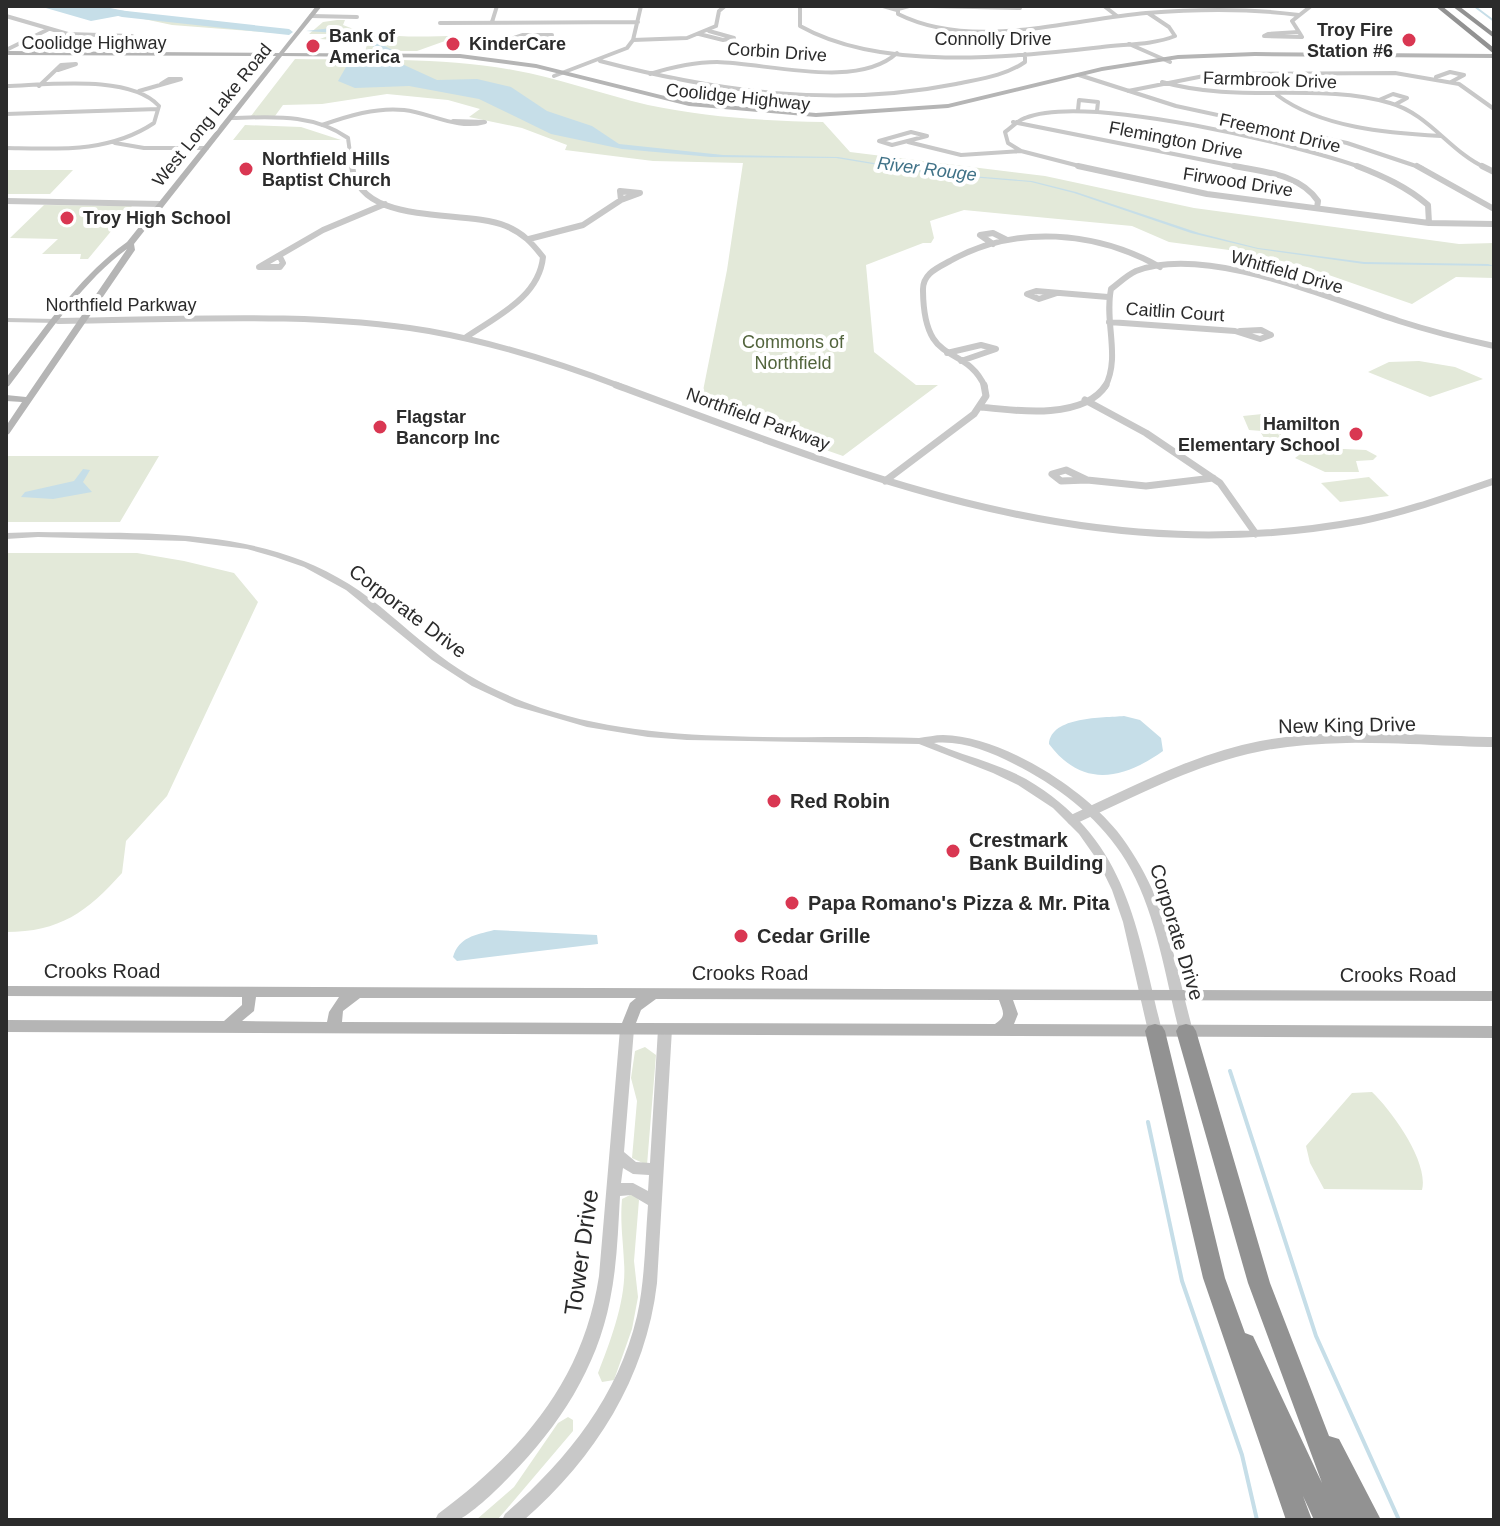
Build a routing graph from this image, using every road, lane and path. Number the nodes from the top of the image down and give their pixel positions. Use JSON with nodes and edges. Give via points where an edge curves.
{"nodes":[{"id":1,"x":319,"y":6,"type":"edge"},
{"id":2,"x":497,"y":6,"type":"edge"},
{"id":3,"x":641,"y":6,"type":"edge"},
{"id":4,"x":725,"y":6,"type":"edge"},
{"id":5,"x":800,"y":6,"type":"edge"},
{"id":6,"x":883,"y":6,"type":"edge"},
{"id":7,"x":909,"y":6,"type":"edge"},
{"id":8,"x":930,"y":6,"type":"edge"},
{"id":9,"x":1104,"y":6,"type":"edge"},
{"id":10,"x":1311,"y":6,"type":"edge"},
{"id":11,"x":1438,"y":6,"type":"edge"},
{"id":12,"x":1455,"y":6,"type":"edge"},
{"id":13,"x":1020,"y":7,"type":"edge"},
{"id":14,"x":900,"y":8,"type":"edge"},
{"id":15,"x":1237,"y":8,"type":"edge"},
{"id":16,"x":1148,"y":13,"type":"junction"},
{"id":17,"x":1024,"y":15,"type":"dead end"},
{"id":18,"x":1299,"y":15,"type":"junction"},
{"id":19,"x":6,"y":16,"type":"edge"},
{"id":20,"x":311,"y":16,"type":"junction"},
{"id":21,"x":1117,"y":16,"type":"junction"},
{"id":22,"x":357,"y":17,"type":"dead end"},
{"id":23,"x":1029,"y":20,"type":"dead end"},
{"id":24,"x":492,"y":22,"type":"junction"},
{"id":25,"x":557,"y":22,"type":"junction"},
{"id":26,"x":638,"y":22,"type":"junction"},
{"id":27,"x":440,"y":23,"type":"dead end"},
{"id":28,"x":1036,"y":26,"type":"junction"},
{"id":29,"x":50,"y":29,"type":"junction"},
{"id":30,"x":709,"y":31,"type":"junction"},
{"id":31,"x":1299,"y":32,"type":"junction"},
{"id":32,"x":699,"y":34,"type":"junction"},
{"id":33,"x":552,"y":35,"type":"junction"},
{"id":34,"x":132,"y":36,"type":"dead end"},
{"id":35,"x":1494,"y":36,"type":"edge"},
{"id":36,"x":633,"y":40,"type":"junction"},
{"id":37,"x":1137,"y":43,"type":"junction"},
{"id":38,"x":1128,"y":44,"type":"junction"},
{"id":39,"x":6,"y":53,"type":"edge"},
{"id":40,"x":201,"y":53,"type":"junction"},
{"id":41,"x":221,"y":53,"type":"junction"},
{"id":42,"x":381,"y":53,"type":"junction"},
{"id":43,"x":897,"y":53,"type":"junction"},
{"id":44,"x":1025,"y":54,"type":"junction"},
{"id":45,"x":1494,"y":54,"type":"edge"},
{"id":46,"x":280,"y":55,"type":"junction"},
{"id":47,"x":359,"y":55,"type":"junction"},
{"id":48,"x":191,"y":57,"type":"junction"},
{"id":49,"x":209,"y":57,"type":"junction"},
{"id":50,"x":373,"y":57,"type":"junction"},
{"id":51,"x":1158,"y":59,"type":"junction"},
{"id":52,"x":1168,"y":60,"type":"junction"},
{"id":53,"x":600,"y":61,"type":"junction"},
{"id":54,"x":58,"y":70,"type":"dead end"},
{"id":55,"x":563,"y":73,"type":"junction"},
{"id":56,"x":650,"y":74,"type":"junction"},
{"id":57,"x":1079,"y":75,"type":"junction"},
{"id":58,"x":554,"y":76,"type":"junction"},
{"id":59,"x":1434,"y":77,"type":"junction"},
{"id":60,"x":1089,"y":78,"type":"junction"},
{"id":61,"x":1162,"y":82,"type":"junction"},
{"id":62,"x":1451,"y":82,"type":"junction"},
{"id":63,"x":161,"y":84,"type":"dead end"},
{"id":64,"x":6,"y":86,"type":"edge"},
{"id":65,"x":39,"y":86,"type":"junction"},
{"id":66,"x":139,"y":91,"type":"junction"},
{"id":67,"x":1128,"y":91,"type":"junction"},
{"id":68,"x":1277,"y":95,"type":"junction"},
{"id":69,"x":1379,"y":100,"type":"junction"},
{"id":70,"x":1396,"y":104,"type":"junction"},
{"id":71,"x":158,"y":109,"type":"junction"},
{"id":72,"x":1494,"y":109,"type":"edge"},
{"id":73,"x":1078,"y":110,"type":"junction"},
{"id":74,"x":1097,"y":111,"type":"junction"},
{"id":75,"x":6,"y":114,"type":"edge"},
{"id":76,"x":229,"y":121,"type":"junction"},
{"id":77,"x":453,"y":121,"type":"junction"},
{"id":78,"x":1252,"y":121,"type":"junction"},
{"id":79,"x":1013,"y":122,"type":"junction"},
{"id":80,"x":322,"y":125,"type":"junction"},
{"id":81,"x":1234,"y":136,"type":"junction"},
{"id":82,"x":1441,"y":136,"type":"junction"},
{"id":83,"x":123,"y":139,"type":"junction"},
{"id":84,"x":112,"y":142,"type":"junction"},
{"id":85,"x":908,"y":142,"type":"junction"},
{"id":86,"x":208,"y":146,"type":"junction"},
{"id":87,"x":6,"y":148,"type":"edge"},
{"id":88,"x":1021,"y":151,"type":"junction"},
{"id":89,"x":1494,"y":172,"type":"edge"},
{"id":90,"x":621,"y":200,"type":"dead end"},
{"id":91,"x":6,"y":201,"type":"edge"},
{"id":92,"x":163,"y":202,"type":"junction"},
{"id":93,"x":385,"y":204,"type":"junction"},
{"id":94,"x":1317,"y":208,"type":"junction"},
{"id":95,"x":1494,"y":209,"type":"edge"},
{"id":96,"x":1429,"y":223,"type":"junction"},
{"id":97,"x":1494,"y":224,"type":"edge"},
{"id":98,"x":529,"y":239,"type":"junction"},
{"id":99,"x":1007,"y":240,"type":"junction"},
{"id":100,"x":130,"y":244,"type":"junction"},
{"id":101,"x":993,"y":244,"type":"junction"},
{"id":102,"x":280,"y":257,"type":"dead end"},
{"id":103,"x":1160,"y":267,"type":"junction"},
{"id":104,"x":98,"y":274,"type":"junction"},
{"id":105,"x":113,"y":276,"type":"junction"},
{"id":106,"x":1057,"y":293,"type":"dead end"},
{"id":107,"x":1108,"y":297,"type":"junction"},
{"id":108,"x":6,"y":320,"type":"edge"},
{"id":109,"x":58,"y":321,"type":"junction"},
{"id":110,"x":84,"y":321,"type":"junction"},
{"id":111,"x":1109,"y":322,"type":"junction"},
{"id":112,"x":1240,"y":331,"type":"dead end"},
{"id":113,"x":465,"y":338,"type":"junction"},
{"id":114,"x":1494,"y":346,"type":"edge"},
{"id":115,"x":947,"y":353,"type":"junction"},
{"id":116,"x":961,"y":361,"type":"junction"},
{"id":117,"x":6,"y":384,"type":"edge"},
{"id":118,"x":6,"y":398,"type":"edge"},
{"id":119,"x":29,"y":400,"type":"junction"},
{"id":120,"x":1085,"y":400,"type":"junction"},
{"id":121,"x":981,"y":407,"type":"junction"},
{"id":122,"x":8,"y":425,"type":"edge"},
{"id":123,"x":1213,"y":478,"type":"junction"},
{"id":124,"x":1087,"y":480,"type":"dead end"},
{"id":125,"x":885,"y":481,"type":"junction"},
{"id":126,"x":1494,"y":481,"type":"edge"},
{"id":127,"x":1256,"y":534,"type":"junction"},
{"id":128,"x":8,"y":535,"type":"edge"},
{"id":129,"x":921,"y":741,"type":"junction"},
{"id":130,"x":1494,"y":742,"type":"edge"},
{"id":131,"x":1001,"y":755,"type":"junction"},
{"id":132,"x":991,"y":767,"type":"junction"},
{"id":133,"x":1092,"y":811,"type":"junction"},
{"id":134,"x":1072,"y":820,"type":"junction"},
{"id":135,"x":6,"y":991,"type":"edge"},
{"id":136,"x":249,"y":991,"type":"junction"},
{"id":137,"x":359,"y":992,"type":"junction"},
{"id":138,"x":655,"y":992,"type":"junction"},
{"id":139,"x":1004,"y":994,"type":"junction"},
{"id":140,"x":1146,"y":994,"type":"junction"},
{"id":141,"x":1176,"y":994,"type":"junction"},
{"id":142,"x":1494,"y":996,"type":"edge"},
{"id":143,"x":6,"y":1026,"type":"edge"},
{"id":144,"x":225,"y":1027,"type":"junction"},
{"id":145,"x":336,"y":1028,"type":"junction"},
{"id":146,"x":627,"y":1029,"type":"junction"},
{"id":147,"x":665,"y":1029,"type":"junction"},
{"id":148,"x":997,"y":1030,"type":"junction"},
{"id":149,"x":1155,"y":1031,"type":"junction"},
{"id":150,"x":1186,"y":1031,"type":"junction"},
{"id":151,"x":1494,"y":1032,"type":"edge"},
{"id":152,"x":617,"y":1155,"type":"junction"},
{"id":153,"x":657,"y":1169,"type":"junction"},
{"id":154,"x":614,"y":1190,"type":"junction"},
{"id":155,"x":655,"y":1202,"type":"junction"},
{"id":156,"x":1214,"y":1278,"type":"junction"},
{"id":157,"x":1291,"y":1369,"type":"junction"},
{"id":158,"x":444,"y":1520,"type":"edge"},
{"id":159,"x":511,"y":1520,"type":"edge"},
{"id":160,"x":1299,"y":1520,"type":"edge"},
{"id":161,"x":1327,"y":1520,"type":"edge"},
{"id":162,"x":1349,"y":1520,"type":"edge"},
{"id":163,"x":1368,"y":1520,"type":"edge"}],
"edges":[{"from":1,"to":20,"type":"main road","name":"West Long Lake Road"},
{"from":2,"to":24,"type":"street"},
{"from":3,"to":26,"type":"street"},
{"from":4,"to":30,"type":"street"},
{"from":5,"to":43,"type":"street","name":"Connolly Drive","via":[[799,24],[817,37]]},
{"from":6,"to":14,"type":"street"},
{"from":7,"to":14,"type":"street"},
{"from":8,"to":13,"type":"street"},
{"from":9,"to":21,"type":"street"},
{"from":10,"to":18,"type":"street"},
{"from":11,"to":45,"type":"highway"},
{"from":12,"to":35,"type":"highway"},
{"from":13,"to":17,"type":"street"},
{"from":14,"to":28,"type":"street","via":[[906,20],[935,27]]},
{"from":15,"to":16,"type":"street"},
{"from":15,"to":18,"type":"street"},
{"from":16,"to":21,"type":"street"},
{"from":16,"to":37,"type":"street","name":"Connolly Drive","via":[[1175,35]]},
{"from":18,"to":31,"type":"street","via":[[1292,21]]},
{"from":19,"to":29,"type":"street"},
{"from":20,"to":22,"type":"street"},
{"from":20,"to":46,"type":"main road","name":"West Long Lake Road"},
{"from":21,"to":28,"type":"street"},
{"from":23,"to":28,"type":"street"},
{"from":24,"to":25,"type":"street"},
{"from":24,"to":27,"type":"street"},
{"from":25,"to":26,"type":"street"},
{"from":25,"to":33,"type":"street"},
{"from":26,"to":36,"type":"street"},
{"from":29,"to":34,"type":"street","via":[[93,37]]},
{"from":29,"to":39,"type":"street","via":[[23,39]]},
{"from":30,"to":32,"type":"street"},
{"from":30,"to":32,"type":"street","via":[[734,38]]},
{"from":31,"to":31,"type":"street","via":[[1268,34],[1264,36],[1302,37]]},
{"from":32,"to":36,"type":"street"},
{"from":33,"to":33,"type":"street","via":[[523,35],[514,37],[543,40]]},
{"from":36,"to":53,"type":"street"},
{"from":37,"to":38,"type":"street","name":"Connolly Drive"},
{"from":37,"to":52,"type":"street"},
{"from":38,"to":44,"type":"street","name":"Connolly Drive"},
{"from":38,"to":51,"type":"street"},
{"from":39,"to":40,"type":"main road","name":"Coolidge Highway"},
{"from":39,"to":48,"type":"main road","name":"Coolidge Highway"},
{"from":40,"to":41,"type":"main road","name":"Coolidge Highway"},
{"from":40,"to":48,"type":"main road"},
{"from":41,"to":46,"type":"main road","name":"Coolidge Highway"},
{"from":41,"to":49,"type":"main road"},
{"from":42,"to":47,"type":"main road","name":"Coolidge Highway"},
{"from":42,"to":50,"type":"main road"},
{"from":42,"to":55,"type":"main road","name":"Coolidge Highway","via":[[486,59]]},
{"from":43,"to":44,"type":"street","name":"Connolly Drive"},
{"from":43,"to":56,"type":"street","name":"Corbin Drive","via":[[883,64],[853,70],[707,62]]},
{"from":44,"to":56,"type":"street","via":[[1025,62],[1008,71],[937,88],[865,96],[765,95]]},
{"from":45,"to":52,"type":"main road","name":"Coolidge Highway"},
{"from":46,"to":47,"type":"main road","name":"Coolidge Highway"},
{"from":46,"to":49,"type":"main road","name":"Coolidge Highway"},
{"from":46,"to":76,"type":"main road","name":"West Long Lake Road"},
{"from":47,"to":50,"type":"main road","name":"Coolidge Highway"},
{"from":48,"to":49,"type":"main road","name":"Coolidge Highway"},
{"from":50,"to":58,"type":"main road","name":"Coolidge Highway","via":[[478,62]]},
{"from":51,"to":52,"type":"main road","name":"Coolidge Highway"},
{"from":51,"to":57,"type":"main road","name":"Coolidge Highway"},
{"from":52,"to":60,"type":"main road","name":"Coolidge Highway"},
{"from":53,"to":55,"type":"street"},
{"from":53,"to":56,"type":"street"},
{"from":54,"to":65,"type":"street"},
{"from":55,"to":57,"type":"main road","name":"Coolidge Highway","via":[[689,104],[816,115],[948,106]]},
{"from":55,"to":58,"type":"street"},
{"from":57,"to":60,"type":"street"},
{"from":58,"to":60,"type":"main road","name":"Coolidge Highway","via":[[686,109],[812,119],[956,110]]},
{"from":59,"to":61,"type":"street","via":[[1244,73]]},
{"from":59,"to":62,"type":"street"},
{"from":59,"to":62,"type":"street","via":[[1450,72],[1464,76]]},
{"from":60,"to":67,"type":"street"},
{"from":61,"to":67,"type":"street"},
{"from":61,"to":68,"type":"street","name":"Farmbrook Drive","via":[[1210,94]]},
{"from":62,"to":72,"type":"street"},
{"from":63,"to":66,"type":"street"},
{"from":64,"to":65,"type":"street"},
{"from":65,"to":66,"type":"street"},
{"from":66,"to":71,"type":"street","via":[[156,99]]},
{"from":67,"to":78,"type":"street"},
{"from":68,"to":69,"type":"street","name":"Farmbrook Drive"},
{"from":68,"to":82,"type":"street","via":[[1290,106],[1319,115],[1394,132]]},
{"from":69,"to":70,"type":"street","name":"Farmbrook Drive"},
{"from":69,"to":70,"type":"street","name":"Farmbrook Drive","via":[[1390,95],[1407,98]]},
{"from":70,"to":82,"type":"street","name":"Farmbrook Drive","via":[[1420,115]]},
{"from":71,"to":75,"type":"street"},
{"from":71,"to":83,"type":"street","via":[[150,126]]},
{"from":73,"to":74,"type":"street","name":"Freemont Drive"},
{"from":73,"to":74,"type":"street","name":"Freemont Drive","via":[[1079,100],[1088,99],[1097,101]]},
{"from":73,"to":79,"type":"street","name":"Freemont Drive","via":[[1038,113]]},
{"from":74,"to":81,"type":"street","name":"Freemont Drive"},
{"from":76,"to":80,"type":"street"},
{"from":76,"to":86,"type":"main road","name":"West Long Lake Road"},
{"from":77,"to":77,"type":"street","via":[[471,125],[485,122],[477,119]]},
{"from":77,"to":80,"type":"street","via":[[382,110]]},
{"from":78,"to":81,"type":"street"},
{"from":78,"to":95,"type":"street","via":[[1396,157],[1437,173]]},
{"from":79,"to":88,"type":"street","via":[[1005,138]]},
{"from":79,"to":94,"type":"street","name":"Flemington Drive","via":[[1282,176],[1310,189]]},
{"from":80,"to":93,"type":"street","via":[[348,138],[356,186]]},
{"from":81,"to":96,"type":"street","name":"Freemont Drive","via":[[1323,155],[1383,177],[1428,205]]},
{"from":82,"to":89,"type":"street","name":"Farmbrook Drive","via":[[1469,161]]},
{"from":83,"to":84,"type":"street"},
{"from":83,"to":86,"type":"street"},
{"from":84,"to":86,"type":"street","via":[[144,148]]},
{"from":84,"to":87,"type":"street"},
{"from":85,"to":85,"type":"street","via":[[927,135],[915,132],[879,141]]},
{"from":85,"to":88,"type":"street","via":[[961,155]]},
{"from":86,"to":92,"type":"main road","name":"West Long Lake Road"},
{"from":88,"to":94,"type":"street","name":"Firwood Drive","via":[[1207,194]]},
{"from":90,"to":98,"type":"street","via":[[583,225]]},
{"from":91,"to":92,"type":"street"},
{"from":92,"to":100,"type":"main road","name":"West Long Lake Road"},
{"from":93,"to":98,"type":"street","via":[[479,219]]},
{"from":93,"to":102,"type":"street","via":[[323,230]]},
{"from":94,"to":96,"type":"street","name":"Firwood Drive"},
{"from":96,"to":97,"type":"street","name":"Firwood Drive"},
{"from":98,"to":113,"type":"street","via":[[543,257],[539,278]]},
{"from":99,"to":101,"type":"street"},
{"from":99,"to":101,"type":"street","via":[[990,232],[980,235]]},
{"from":99,"to":103,"type":"street","via":[[1100,242],[1133,251]]},
{"from":100,"to":104,"type":"main road","name":"West Long Lake Road"},
{"from":100,"to":105,"type":"main road","name":"West Long Lake Road"},
{"from":101,"to":115,"type":"street","via":[[938,267],[923,282],[929,333]]},
{"from":103,"to":107,"type":"street","name":"Whitfield Drive","via":[[1120,280]]},
{"from":103,"to":114,"type":"street","name":"Whitfield Drive","via":[[1241,270],[1403,323]]},
{"from":104,"to":105,"type":"main road"},
{"from":104,"to":109,"type":"main road","name":"West Long Lake Road"},
{"from":105,"to":110,"type":"main road","name":"West Long Lake Road"},
{"from":106,"to":107,"type":"street"},
{"from":107,"to":111,"type":"street"},
{"from":108,"to":109,"type":"street","name":"Northfield Parkway"},
{"from":109,"to":110,"type":"street","name":"Northfield Parkway"},
{"from":109,"to":117,"type":"main road","name":"West Long Lake Road"},
{"from":110,"to":113,"type":"street","name":"Northfield Parkway","via":[[340,322]]},
{"from":110,"to":119,"type":"main road","name":"West Long Lake Road"},
{"from":111,"to":112,"type":"street","name":"Caitlin Court"},
{"from":111,"to":120,"type":"street","via":[[1111,376],[1102,391]]},
{"from":113,"to":125,"type":"street","name":"Northfield Parkway","via":[[538,358]]},
{"from":115,"to":116,"type":"street"},
{"from":115,"to":116,"type":"street","via":[[981,345],[996,349]]},
{"from":116,"to":121,"type":"street","via":[[983,381],[986,396]]},
{"from":118,"to":119,"type":"main road"},
{"from":119,"to":122,"type":"main road","name":"West Long Lake Road"},
{"from":120,"to":121,"type":"street","via":[[1044,410]]},
{"from":120,"to":123,"type":"street"},
{"from":121,"to":125,"type":"street"},
{"from":123,"to":124,"type":"street","via":[[1166,486]]},
{"from":123,"to":127,"type":"street","via":[[1233,497]]},
{"from":125,"to":127,"type":"street","name":"Northfield Parkway","via":[[954,503],[1064,525],[1162,534]]},
{"from":126,"to":127,"type":"street","name":"Northfield Parkway","via":[[1389,517]]},
{"from":128,"to":129,"type":"street","name":"Corporate Drive","via":[[177,537],[276,554],[350,589],[466,679],[517,703],[592,725],[681,737]]},
{"from":129,"to":131,"type":"street","name":"Corporate Drive","via":[[947,739]]},
{"from":129,"to":132,"type":"street","name":"Corporate Drive"},
{"from":130,"to":133,"type":"street","name":"New King Drive","via":[[1276,743],[1220,758]]},
{"from":131,"to":132,"type":"street"},
{"from":131,"to":133,"type":"street","name":"Corporate Drive","via":[[1047,778]]},
{"from":132,"to":134,"type":"street","name":"Corporate Drive","via":[[1031,788]]},
{"from":133,"to":134,"type":"street","name":"New King Drive"},
{"from":133,"to":141,"type":"street","name":"Corporate Drive","via":[[1140,870]]},
{"from":134,"to":140,"type":"street","name":"Corporate Drive","via":[[1096,846],[1118,884]]},
{"from":135,"to":136,"type":"main road","name":"Crooks Road"},
{"from":136,"to":137,"type":"main road","name":"Crooks Road"},
{"from":136,"to":144,"type":"main road","via":[[246,1013]]},
{"from":137,"to":138,"type":"main road","name":"Crooks Road"},
{"from":137,"to":145,"type":"main road","via":[[337,1009]]},
{"from":138,"to":139,"type":"main road","name":"Crooks Road"},
{"from":138,"to":146,"type":"main road","via":[[635,1007]]},
{"from":139,"to":140,"type":"main road","name":"Crooks Road"},
{"from":139,"to":148,"type":"main road","via":[[1011,1014]]},
{"from":140,"to":141,"type":"main road","name":"Crooks Road"},
{"from":140,"to":149,"type":"street","name":"Corporate Drive"},
{"from":141,"to":142,"type":"main road","name":"Crooks Road"},
{"from":141,"to":150,"type":"street","name":"Corporate Drive"},
{"from":143,"to":144,"type":"main road"},
{"from":144,"to":145,"type":"main road"},
{"from":145,"to":146,"type":"main road"},
{"from":146,"to":147,"type":"main road"},
{"from":146,"to":152,"type":"street","name":"Tower Drive"},
{"from":147,"to":148,"type":"main road"},
{"from":147,"to":153,"type":"street"},
{"from":148,"to":149,"type":"main road"},
{"from":149,"to":150,"type":"main road"},
{"from":149,"to":156,"type":"highway"},
{"from":150,"to":151,"type":"main road"},
{"from":150,"to":157,"type":"highway","via":[[1243,1231]]},
{"from":152,"to":153,"type":"street","via":[[633,1168]]},
{"from":152,"to":154,"type":"street","name":"Tower Drive"},
{"from":153,"to":155,"type":"street"},
{"from":154,"to":155,"type":"street","via":[[633,1189]]},
{"from":154,"to":158,"type":"street","name":"Tower Drive","via":[[602,1303],[571,1385],[514,1462]]},
{"from":155,"to":159,"type":"street","via":[[645,1314],[621,1383],[575,1456]]},
{"from":156,"to":160,"type":"highway"},
{"from":156,"to":161,"type":"highway"},
{"from":157,"to":162,"type":"highway"},
{"from":157,"to":163,"type":"highway"}]}
